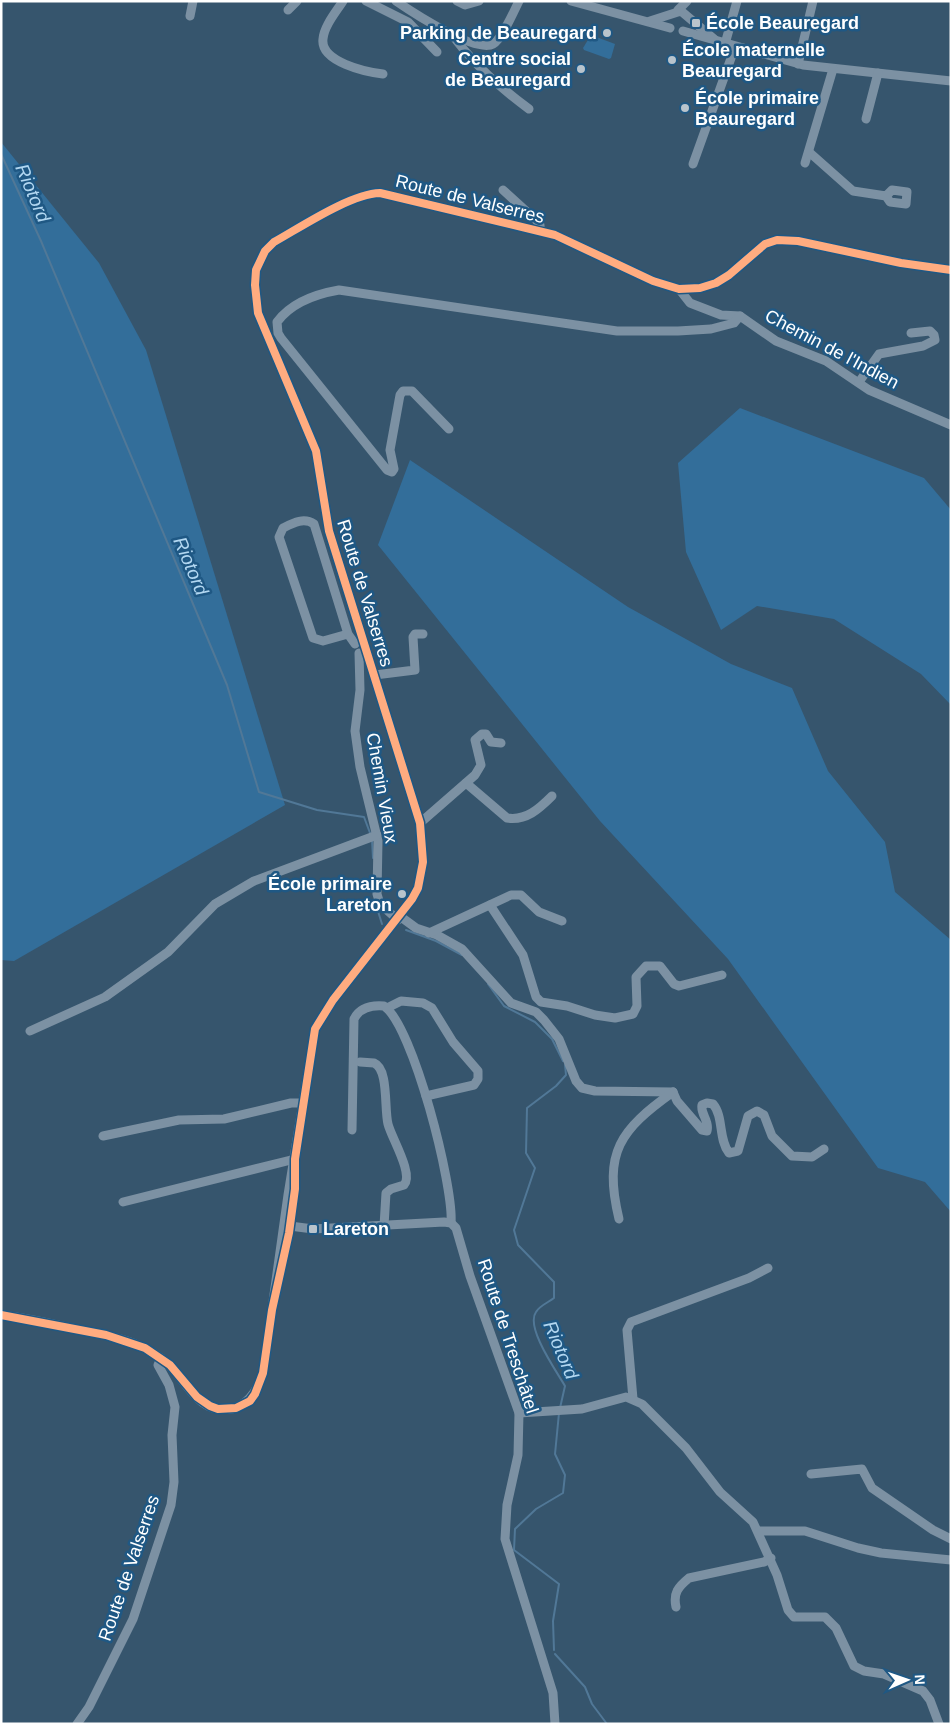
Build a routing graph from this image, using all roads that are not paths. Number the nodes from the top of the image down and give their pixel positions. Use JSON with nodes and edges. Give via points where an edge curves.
{"nodes":[{"id":1,"x":193,"y":1,"type":"edge"},
{"id":2,"x":298,"y":1,"type":"edge"},
{"id":3,"x":343,"y":1,"type":"edge"},
{"id":4,"x":366,"y":1,"type":"edge"},
{"id":5,"x":396,"y":1,"type":"edge"},
{"id":6,"x":457,"y":1,"type":"edge"},
{"id":7,"x":479,"y":1,"type":"edge"},
{"id":8,"x":519,"y":1,"type":"edge"},
{"id":9,"x":571,"y":1,"type":"edge"},
{"id":10,"x":687,"y":1,"type":"edge"},
{"id":11,"x":737,"y":1,"type":"edge"},
{"id":12,"x":813,"y":1,"type":"edge"},
{"id":13,"x":288,"y":10,"type":"dead end"},
{"id":14,"x":674,"y":12,"type":"junction"},
{"id":15,"x":190,"y":16,"type":"dead end"},
{"id":16,"x":688,"y":17,"type":"junction"},
{"id":17,"x":645,"y":22,"type":"junction"},
{"id":18,"x":670,"y":28,"type":"junction"},
{"id":19,"x":683,"y":31,"type":"junction"},
{"id":20,"x":451,"y":33,"type":"junction"},
{"id":21,"x":721,"y":43,"type":"junction"},
{"id":22,"x":735,"y":47,"type":"junction"},
{"id":23,"x":437,"y":52,"type":"dead end"},
{"id":24,"x":798,"y":64,"type":"junction"},
{"id":25,"x":833,"y":69,"type":"junction"},
{"id":26,"x":878,"y":73,"type":"junction"},
{"id":27,"x":383,"y":74,"type":"dead end"},
{"id":28,"x":951,"y":81,"type":"edge"},
{"id":29,"x":529,"y":109,"type":"dead end"},
{"id":30,"x":866,"y":119,"type":"dead end"},
{"id":31,"x":809,"y":152,"type":"junction"},
{"id":32,"x":805,"y":162,"type":"dead end"},
{"id":33,"x":692,"y":164,"type":"dead end"},
{"id":34,"x":503,"y":190,"type":"dead end"},
{"id":35,"x":886,"y":196,"type":"dead end"},
{"id":36,"x":540,"y":231,"type":"junction"},
{"id":37,"x":951,"y":270,"type":"edge"},
{"id":38,"x":679,"y":289,"type":"junction"},
{"id":39,"x":740,"y":316,"type":"junction"},
{"id":40,"x":911,"y":333,"type":"dead end"},
{"id":41,"x":859,"y":382,"type":"junction"},
{"id":42,"x":951,"y":425,"type":"edge"},
{"id":43,"x":449,"y":429,"type":"dead end"},
{"id":44,"x":348,"y":634,"type":"junction"},
{"id":45,"x":423,"y":634,"type":"dead end"},
{"id":46,"x":363,"y":638,"type":"junction"},
{"id":47,"x":361,"y":650,"type":"junction"},
{"id":48,"x":375,"y":675,"type":"junction"},
{"id":49,"x":501,"y":743,"type":"dead end"},
{"id":50,"x":466,"y":783,"type":"junction"},
{"id":51,"x":552,"y":796,"type":"dead end"},
{"id":52,"x":420,"y":823,"type":"junction"},
{"id":53,"x":373,"y":836,"type":"junction"},
{"id":54,"x":490,"y":904,"type":"junction"},
{"id":55,"x":399,"y":918,"type":"junction"},
{"id":56,"x":562,"y":920,"type":"dead end"},
{"id":57,"x":429,"y":933,"type":"junction"},
{"id":58,"x":722,"y":974,"type":"dead end"},
{"id":59,"x":387,"y":1008,"type":"junction"},
{"id":60,"x":30,"y":1031,"type":"dead end"},
{"id":61,"x":360,"y":1062,"type":"dead end"},
{"id":62,"x":673,"y":1092,"type":"junction"},
{"id":63,"x":426,"y":1096,"type":"junction"},
{"id":64,"x":303,"y":1103,"type":"junction"},
{"id":65,"x":352,"y":1130,"type":"dead end"},
{"id":66,"x":103,"y":1136,"type":"dead end"},
{"id":67,"x":824,"y":1148,"type":"dead end"},
{"id":68,"x":295,"y":1159,"type":"junction"},
{"id":69,"x":123,"y":1202,"type":"dead end"},
{"id":70,"x":619,"y":1219,"type":"dead end"},
{"id":71,"x":451,"y":1223,"type":"junction"},
{"id":72,"x":384,"y":1226,"type":"junction"},
{"id":73,"x":287,"y":1228,"type":"junction"},
{"id":74,"x":768,"y":1268,"type":"dead end"},
{"id":75,"x":1,"y":1315,"type":"edge"},
{"id":76,"x":161,"y":1358,"type":"junction"},
{"id":77,"x":634,"y":1399,"type":"junction"},
{"id":78,"x":519,"y":1413,"type":"junction"},
{"id":79,"x":811,"y":1474,"type":"dead end"},
{"id":80,"x":759,"y":1531,"type":"junction"},
{"id":81,"x":951,"y":1539,"type":"edge"},
{"id":82,"x":770,"y":1558,"type":"junction"},
{"id":83,"x":951,"y":1560,"type":"edge"},
{"id":84,"x":676,"y":1607,"type":"dead end"},
{"id":85,"x":77,"y":1724,"type":"edge"},
{"id":86,"x":555,"y":1724,"type":"edge"},
{"id":87,"x":939,"y":1724,"type":"edge"}],
"edges":[{"from":1,"to":15,"type":"street"},
{"from":2,"to":13,"type":"street"},
{"from":3,"to":27,"type":"street","via":[[323,35],[324,49],[341,62]]},
{"from":4,"to":23,"type":"street","via":[[408,22]]},
{"from":5,"to":20,"type":"street"},
{"from":6,"to":7,"type":"street","via":[[464,5]]},
{"from":8,"to":20,"type":"street","via":[[499,39],[493,44],[482,46]]},
{"from":9,"to":17,"type":"street"},
{"from":10,"to":14,"type":"street"},
{"from":11,"to":21,"type":"street"},
{"from":12,"to":24,"type":"street"},
{"from":14,"to":16,"type":"street","via":[[684,12]]},
{"from":14,"to":17,"type":"street"},
{"from":14,"to":18,"type":"street","via":[[668,19]]},
{"from":16,"to":19,"type":"street","via":[[688,26]]},
{"from":16,"to":21,"type":"street"},
{"from":17,"to":18,"type":"street"},
{"from":18,"to":19,"type":"street","via":[[676,32]]},
{"from":19,"to":21,"type":"street"},
{"from":20,"to":29,"type":"street","via":[[490,78]]},
{"from":21,"to":22,"type":"street"},
{"from":22,"to":24,"type":"street"},
{"from":22,"to":33,"type":"street"},
{"from":24,"to":25,"type":"street"},
{"from":25,"to":26,"type":"street"},
{"from":25,"to":31,"type":"street"},
{"from":26,"to":28,"type":"street"},
{"from":26,"to":30,"type":"street"},
{"from":31,"to":32,"type":"street"},
{"from":31,"to":35,"type":"street","via":[[853,191]]},
{"from":34,"to":36,"type":"street","via":[[536,220]]},
{"from":36,"to":38,"type":"street","name":"Route de Valserres","via":[[571,241],[653,281]]},
{"from":36,"to":46,"type":"street","name":"Route de Valserres","via":[[399,196],[372,193],[274,242],[260,259],[255,276],[258,313],[316,450],[329,531]]},
{"from":37,"to":38,"type":"street","name":"Route de Valserres","via":[[798,241],[777,240],[765,244],[716,283]]},
{"from":38,"to":39,"type":"street","name":"Chemin de l'Indien","via":[[690,303],[721,315]]},
{"from":39,"to":41,"type":"street","name":"Chemin de l'Indien","via":[[776,341],[826,361]]},
{"from":39,"to":43,"type":"street","via":[[734,323],[710,329],[617,331],[339,290],[294,306],[277,322],[282,338],[387,470],[392,472],[394,469],[391,443],[403,391],[412,391]]},
{"from":40,"to":41,"type":"street","via":[[930,331],[934,340],[923,346],[879,354]]},
{"from":41,"to":42,"type":"street","name":"Chemin de l'Indien","via":[[870,390]]},
{"from":44,"to":44,"type":"street","via":[[314,524],[300,521],[283,528],[279,538],[313,638],[323,641]]},
{"from":44,"to":47,"type":"street"},
{"from":45,"to":48,"type":"street","via":[[413,637],[415,670]]},
{"from":46,"to":47,"type":"street"},
{"from":46,"to":47,"type":"street","name":"Route de Valserres"},
{"from":47,"to":48,"type":"street","name":"Route de Valserres"},
{"from":47,"to":53,"type":"street","name":"Chemin Vieux","via":[[355,731]]},
{"from":48,"to":52,"type":"street","name":"Route de Valserres"},
{"from":49,"to":50,"type":"street","via":[[492,742],[486,734],[475,740],[481,765]]},
{"from":50,"to":51,"type":"street","via":[[507,818],[522,818],[539,809]]},
{"from":50,"to":52,"type":"street"},
{"from":52,"to":55,"type":"street","name":"Route de Valserres","via":[[423,847],[418,888]]},
{"from":53,"to":55,"type":"street","name":"Chemin Vieux","via":[[380,904]]},
{"from":53,"to":60,"type":"street","via":[[254,881],[216,904],[168,952],[105,997]]},
{"from":54,"to":56,"type":"street","via":[[511,895],[521,895],[539,912]]},
{"from":54,"to":57,"type":"street"},
{"from":54,"to":58,"type":"street","via":[[523,955],[536,997],[541,1002],[595,1015],[626,1017],[633,1014],[637,1006],[636,977],[646,966],[660,966],[679,986]]},
{"from":55,"to":57,"type":"street","name":"Chemin Vieux"},
{"from":55,"to":64,"type":"street","name":"Route de Valserres","via":[[318,1022]]},
{"from":57,"to":62,"type":"street","name":"Chemin Vieux","via":[[462,949],[511,1003],[536,1012],[544,1020],[561,1044],[582,1088]]},
{"from":59,"to":63,"type":"street","name":"Route de Treschâtel","via":[[405,1035]]},
{"from":59,"to":63,"type":"street","via":[[401,1001],[423,1003],[432,1008],[452,1042],[478,1071],[474,1085]]},
{"from":59,"to":65,"type":"street","via":[[368,1007],[354,1019]]},
{"from":61,"to":72,"type":"street","via":[[374,1063],[381,1069],[386,1091],[386,1118],[402,1157],[406,1180],[404,1185],[386,1193]]},
{"from":62,"to":67,"type":"street","via":[[702,1130],[707,1130],[708,1125],[702,1105],[713,1104],[729,1153],[738,1151],[748,1116],[757,1111],[764,1115],[772,1136],[792,1156],[812,1157]]},
{"from":62,"to":70,"type":"street","via":[[639,1118],[620,1142],[612,1179]]},
{"from":63,"to":71,"type":"street","name":"Route de Treschâtel","via":[[451,1202]]},
{"from":64,"to":66,"type":"street","via":[[291,1102],[212,1121],[179,1120]]},
{"from":64,"to":68,"type":"street","name":"Route de Valserres"},
{"from":68,"to":69,"type":"street"},
{"from":68,"to":73,"type":"street"},
{"from":68,"to":73,"type":"street","via":[[288,1195]]},
{"from":71,"to":72,"type":"street"},
{"from":71,"to":78,"type":"street","name":"Route de Treschâtel","via":[[456,1228]]},
{"from":72,"to":73,"type":"street"},
{"from":73,"to":76,"type":"street","via":[[259,1386],[250,1400],[227,1409],[210,1406],[197,1397]]},
{"from":74,"to":77,"type":"street","via":[[631,1322],[627,1330]]},
{"from":75,"to":76,"type":"street","via":[[106,1335],[140,1346]]},
{"from":76,"to":85,"type":"street","name":"Route de Valserres","via":[[158,1365],[169,1385],[175,1407],[171,1505],[133,1619],[89,1707]]},
{"from":77,"to":78,"type":"street","via":[[626,1397],[582,1409]]},
{"from":77,"to":80,"type":"street","via":[[686,1448],[720,1492]]},
{"from":78,"to":86,"type":"street","name":"Route de Treschâtel","via":[[518,1455],[507,1505],[505,1539],[553,1693]]},
{"from":79,"to":81,"type":"street","via":[[862,1469],[872,1488]]},
{"from":80,"to":82,"type":"street"},
{"from":80,"to":83,"type":"street","via":[[805,1531],[881,1553]]},
{"from":82,"to":84,"type":"street","via":[[688,1578],[675,1594]]},
{"from":82,"to":87,"type":"street","via":[[788,1610],[794,1617],[825,1617],[836,1628],[854,1666],[884,1674],[923,1691]]}]}
